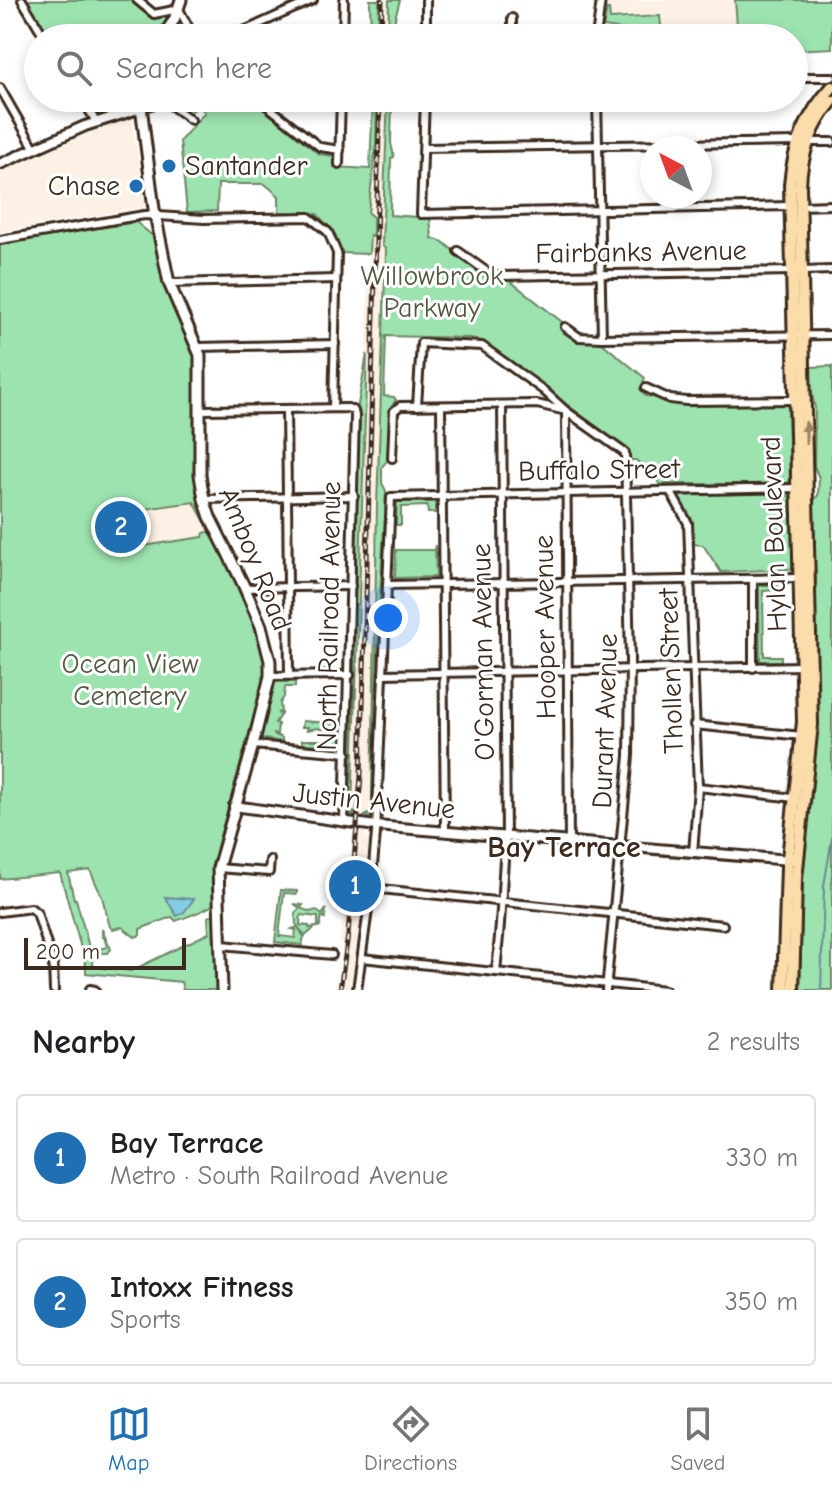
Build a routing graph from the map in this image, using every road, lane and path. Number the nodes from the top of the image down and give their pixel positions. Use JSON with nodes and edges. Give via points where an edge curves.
{"nodes":[{"id":1,"x":22,"y":0,"type":"edge"},
{"id":2,"x":137,"y":0,"type":"edge"},
{"id":3,"x":313,"y":0,"type":"edge"},
{"id":4,"x":344,"y":0,"type":"edge"},
{"id":5,"x":426,"y":0,"type":"edge"},
{"id":6,"x":601,"y":0,"type":"edge"},
{"id":7,"x":180,"y":4,"type":"edge"},
{"id":8,"x":512,"y":18,"type":"dead end"},
{"id":9,"x":37,"y":24,"type":"edge"},
{"id":10,"x":172,"y":24,"type":"edge"},
{"id":11,"x":188,"y":24,"type":"edge"},
{"id":12,"x":259,"y":24,"type":"edge"},
{"id":13,"x":343,"y":24,"type":"edge"},
{"id":14,"x":426,"y":24,"type":"edge"},
{"id":15,"x":512,"y":24,"type":"edge"},
{"id":16,"x":598,"y":24,"type":"edge"},
{"id":17,"x":808,"y":77,"type":"edge"},
{"id":18,"x":832,"y":77,"type":"edge"},
{"id":19,"x":832,"y":87,"type":"edge"},
{"id":20,"x":0,"y":88,"type":"edge"},
{"id":21,"x":832,"y":101,"type":"edge"},
{"id":22,"x":90,"y":112,"type":"edge"},
{"id":23,"x":119,"y":112,"type":"edge"},
{"id":24,"x":141,"y":112,"type":"edge"},
{"id":25,"x":180,"y":112,"type":"edge"},
{"id":26,"x":275,"y":112,"type":"edge"},
{"id":27,"x":341,"y":112,"type":"edge"},
{"id":28,"x":425,"y":112,"type":"edge"},
{"id":29,"x":597,"y":112,"type":"edge"},
{"id":30,"x":191,"y":120,"type":"dead end"},
{"id":31,"x":96,"y":122,"type":"junction"},
{"id":32,"x":803,"y":142,"type":"junction"},
{"id":33,"x":832,"y":142,"type":"edge"},
{"id":34,"x":598,"y":146,"type":"junction"},
{"id":35,"x":424,"y":148,"type":"junction"},
{"id":36,"x":35,"y":149,"type":"junction"},
{"id":37,"x":340,"y":150,"type":"junction"},
{"id":38,"x":0,"y":164,"type":"edge"},
{"id":39,"x":339,"y":164,"type":"dead end"},
{"id":40,"x":832,"y":205,"type":"edge"},
{"id":41,"x":795,"y":206,"type":"junction"},
{"id":42,"x":600,"y":210,"type":"junction"},
{"id":43,"x":155,"y":217,"type":"junction"},
{"id":44,"x":0,"y":240,"type":"edge"},
{"id":45,"x":458,"y":251,"type":"dead end"},
{"id":46,"x":832,"y":270,"type":"edge"},
{"id":47,"x":797,"y":271,"type":"junction"},
{"id":48,"x":601,"y":275,"type":"junction"},
{"id":49,"x":336,"y":279,"type":"junction"},
{"id":50,"x":169,"y":283,"type":"junction"},
{"id":51,"x":565,"y":327,"type":"dead end"},
{"id":52,"x":798,"y":335,"type":"junction"},
{"id":53,"x":832,"y":335,"type":"edge"},
{"id":54,"x":602,"y":338,"type":"junction"},
{"id":55,"x":335,"y":344,"type":"junction"},
{"id":56,"x":198,"y":347,"type":"junction"},
{"id":57,"x":646,"y":388,"type":"dead end"},
{"id":58,"x":794,"y":400,"type":"junction"},
{"id":59,"x":502,"y":405,"type":"junction"},
{"id":60,"x":417,"y":406,"type":"junction"},
{"id":61,"x":441,"y":406,"type":"junction"},
{"id":62,"x":333,"y":408,"type":"junction"},
{"id":63,"x":286,"y":409,"type":"junction"},
{"id":64,"x":201,"y":410,"type":"junction"},
{"id":65,"x":566,"y":411,"type":"junction"},
{"id":66,"x":392,"y":458,"type":"dead end"},
{"id":67,"x":802,"y":488,"type":"junction"},
{"id":68,"x":670,"y":491,"type":"junction"},
{"id":69,"x":628,"y":492,"type":"junction"},
{"id":70,"x":566,"y":493,"type":"junction"},
{"id":71,"x":504,"y":494,"type":"junction"},
{"id":72,"x":442,"y":495,"type":"junction"},
{"id":73,"x":354,"y":496,"type":"junction"},
{"id":74,"x":287,"y":497,"type":"junction"},
{"id":75,"x":204,"y":499,"type":"junction"},
{"id":76,"x":799,"y":578,"type":"junction"},
{"id":77,"x":690,"y":579,"type":"junction"},
{"id":78,"x":753,"y":579,"type":"junction"},
{"id":79,"x":629,"y":581,"type":"junction"},
{"id":80,"x":567,"y":582,"type":"junction"},
{"id":81,"x":505,"y":583,"type":"junction"},
{"id":82,"x":443,"y":584,"type":"junction"},
{"id":83,"x":387,"y":585,"type":"junction"},
{"id":84,"x":288,"y":586,"type":"junction"},
{"id":85,"x":351,"y":586,"type":"junction"},
{"id":86,"x":245,"y":588,"type":"junction"},
{"id":87,"x":801,"y":666,"type":"junction"},
{"id":88,"x":753,"y":668,"type":"junction"},
{"id":89,"x":692,"y":669,"type":"junction"},
{"id":90,"x":630,"y":670,"type":"junction"},
{"id":91,"x":569,"y":671,"type":"junction"},
{"id":92,"x":507,"y":672,"type":"junction"},
{"id":93,"x":443,"y":673,"type":"junction"},
{"id":94,"x":383,"y":674,"type":"junction"},
{"id":95,"x":289,"y":675,"type":"junction"},
{"id":96,"x":350,"y":675,"type":"junction"},
{"id":97,"x":270,"y":676,"type":"junction"},
{"id":98,"x":694,"y":725,"type":"junction"},
{"id":99,"x":802,"y":736,"type":"junction"},
{"id":100,"x":253,"y":745,"type":"junction"},
{"id":101,"x":347,"y":753,"type":"junction"},
{"id":102,"x":698,"y":787,"type":"junction"},
{"id":103,"x":795,"y":798,"type":"junction"},
{"id":104,"x":234,"y":806,"type":"junction"},
{"id":105,"x":344,"y":822,"type":"junction"},
{"id":106,"x":376,"y":826,"type":"junction"},
{"id":107,"x":445,"y":832,"type":"junction"},
{"id":108,"x":506,"y":837,"type":"junction"},
{"id":109,"x":569,"y":842,"type":"junction"},
{"id":110,"x":622,"y":847,"type":"junction"},
{"id":111,"x":693,"y":853,"type":"junction"},
{"id":112,"x":270,"y":860,"type":"dead end"},
{"id":113,"x":792,"y":860,"type":"junction"},
{"id":114,"x":218,"y":868,"type":"junction"},
{"id":115,"x":371,"y":888,"type":"junction"},
{"id":116,"x":501,"y":902,"type":"junction"},
{"id":117,"x":0,"y":912,"type":"edge"},
{"id":118,"x":615,"y":914,"type":"junction"},
{"id":119,"x":723,"y":925,"type":"dead end"},
{"id":120,"x":222,"y":945,"type":"junction"},
{"id":121,"x":332,"y":955,"type":"dead end"},
{"id":122,"x":362,"y":958,"type":"junction"},
{"id":123,"x":496,"y":972,"type":"junction"},
{"id":124,"x":607,"y":987,"type":"edge"},
{"id":125,"x":54,"y":990,"type":"edge"},
{"id":126,"x":222,"y":990,"type":"edge"},
{"id":127,"x":357,"y":990,"type":"edge"},
{"id":128,"x":665,"y":990,"type":"edge"},
{"id":129,"x":783,"y":990,"type":"edge"},
{"id":130,"x":793,"y":990,"type":"edge"}],
"edges":[{"from":1,"to":9,"type":"street"},
{"from":2,"to":7,"type":"street","via":[[154,14]]},
{"from":3,"to":12,"type":"street"},
{"from":4,"to":13,"type":"street"},
{"from":5,"to":14,"type":"street"},
{"from":6,"to":16,"type":"street"},
{"from":7,"to":10,"type":"main road"},
{"from":7,"to":11,"type":"street"},
{"from":8,"to":15,"type":"street"},
{"from":17,"to":18,"type":"street"},
{"from":19,"to":32,"type":"main road","name":"Hylan Boulevard","via":[[813,110]]},
{"from":20,"to":36,"type":"street"},
{"from":21,"to":32,"type":"main road","name":"Hylan Boulevard"},
{"from":22,"to":31,"type":"street"},
{"from":23,"to":31,"type":"street"},
{"from":24,"to":43,"type":"main road","name":"Amboy Road"},
{"from":25,"to":30,"type":"street"},
{"from":26,"to":37,"type":"street","via":[[320,147]]},
{"from":27,"to":37,"type":"street"},
{"from":28,"to":35,"type":"street"},
{"from":29,"to":34,"type":"street"},
{"from":31,"to":36,"type":"street"},
{"from":32,"to":33,"type":"street"},
{"from":32,"to":34,"type":"street"},
{"from":32,"to":41,"type":"main road","name":"Hylan Boulevard","via":[[791,176]]},
{"from":34,"to":35,"type":"street"},
{"from":34,"to":42,"type":"street"},
{"from":35,"to":42,"type":"street","via":[[421,214]]},
{"from":36,"to":38,"type":"street"},
{"from":37,"to":39,"type":"street"},
{"from":40,"to":41,"type":"street"},
{"from":41,"to":42,"type":"street"},
{"from":41,"to":47,"type":"main road","name":"Hylan Boulevard"},
{"from":42,"to":48,"type":"street"},
{"from":43,"to":44,"type":"street"},
{"from":43,"to":49,"type":"street","via":[[309,217],[333,239]]},
{"from":43,"to":50,"type":"main road","name":"Amboy Road"},
{"from":45,"to":48,"type":"street","name":"Fairbanks Avenue","via":[[490,274]]},
{"from":46,"to":47,"type":"street","name":"Fairbanks Avenue"},
{"from":47,"to":48,"type":"street","name":"Fairbanks Avenue"},
{"from":47,"to":52,"type":"main road","name":"Hylan Boulevard"},
{"from":48,"to":54,"type":"street"},
{"from":49,"to":50,"type":"street"},
{"from":49,"to":55,"type":"street"},
{"from":50,"to":56,"type":"main road","name":"Amboy Road"},
{"from":51,"to":54,"type":"street","via":[[579,337]]},
{"from":52,"to":53,"type":"street"},
{"from":52,"to":54,"type":"street"},
{"from":52,"to":58,"type":"main road","name":"Hylan Boulevard"},
{"from":67,"to":52,"type":"main road","name":"Hylan Boulevard","one_way":true},
{"from":55,"to":56,"type":"street"},
{"from":55,"to":62,"type":"street"},
{"from":56,"to":64,"type":"main road","name":"Amboy Road"},
{"from":57,"to":58,"type":"street","via":[[686,401]]},
{"from":58,"to":67,"type":"main road","name":"Hylan Boulevard"},
{"from":59,"to":61,"type":"street"},
{"from":59,"to":65,"type":"street","via":[[537,404]]},
{"from":59,"to":71,"type":"street","name":"O'Gorman Avenue"},
{"from":60,"to":61,"type":"street"},
{"from":60,"to":65,"type":"street","via":[[421,343],[482,346]]},
{"from":60,"to":66,"type":"street","via":[[396,407]]},
{"from":61,"to":72,"type":"street"},
{"from":62,"to":63,"type":"street"},
{"from":62,"to":73,"type":"street","name":"North Railroad Avenue","via":[[354,411]]},
{"from":63,"to":64,"type":"street"},
{"from":63,"to":74,"type":"street"},
{"from":64,"to":75,"type":"main road","name":"Amboy Road"},
{"from":65,"to":69,"type":"street","name":"Durant Avenue","via":[[625,453]]},
{"from":65,"to":70,"type":"street","name":"Hooper Avenue"},
{"from":67,"to":68,"type":"street","name":"Buffalo Street"},
{"from":67,"to":76,"type":"main road","name":"Hylan Boulevard"},
{"from":67,"to":113,"type":"main road","name":"Hylan Boulevard","via":[[812,731]]},
{"from":68,"to":69,"type":"street","name":"Buffalo Street"},
{"from":68,"to":77,"type":"street","name":"Thollen Street","via":[[688,523]]},
{"from":69,"to":70,"type":"street","name":"Buffalo Street"},
{"from":69,"to":79,"type":"street","name":"Durant Avenue"},
{"from":70,"to":71,"type":"street","name":"Buffalo Street"},
{"from":70,"to":80,"type":"street","name":"Hooper Avenue"},
{"from":71,"to":72,"type":"street","name":"Buffalo Street"},
{"from":71,"to":81,"type":"street","name":"O'Gorman Avenue"},
{"from":72,"to":82,"type":"street"},
{"from":72,"to":83,"type":"street","name":"Buffalo Street","via":[[391,497]]},
{"from":73,"to":74,"type":"street"},
{"from":73,"to":85,"type":"street","name":"North Railroad Avenue"},
{"from":74,"to":75,"type":"street"},
{"from":74,"to":84,"type":"street"},
{"from":75,"to":86,"type":"main road","name":"Amboy Road"},
{"from":76,"to":78,"type":"street"},
{"from":76,"to":87,"type":"main road","name":"Hylan Boulevard"},
{"from":77,"to":78,"type":"street"},
{"from":77,"to":79,"type":"street"},
{"from":77,"to":89,"type":"street","name":"Thollen Street"},
{"from":78,"to":88,"type":"street"},
{"from":79,"to":80,"type":"street"},
{"from":79,"to":90,"type":"street","name":"Durant Avenue"},
{"from":80,"to":81,"type":"street"},
{"from":80,"to":91,"type":"street","name":"Hooper Avenue"},
{"from":81,"to":82,"type":"street"},
{"from":81,"to":92,"type":"street","name":"O'Gorman Avenue"},
{"from":82,"to":83,"type":"street"},
{"from":82,"to":93,"type":"street"},
{"from":83,"to":94,"type":"street"},
{"from":84,"to":85,"type":"street"},
{"from":84,"to":86,"type":"street"},
{"from":84,"to":95,"type":"street"},
{"from":85,"to":96,"type":"street","name":"North Railroad Avenue"},
{"from":86,"to":97,"type":"main road","name":"Amboy Road","via":[[268,647]]},
{"from":87,"to":88,"type":"street"},
{"from":87,"to":99,"type":"main road","name":"Hylan Boulevard"},
{"from":88,"to":89,"type":"street"},
{"from":89,"to":90,"type":"street"},
{"from":89,"to":98,"type":"street","name":"Thollen Street"},
{"from":90,"to":91,"type":"street"},
{"from":90,"to":110,"type":"street","name":"Durant Avenue"},
{"from":91,"to":92,"type":"street"},
{"from":91,"to":109,"type":"street","name":"Hooper Avenue"},
{"from":92,"to":93,"type":"street"},
{"from":92,"to":108,"type":"street","name":"O'Gorman Avenue"},
{"from":93,"to":94,"type":"street"},
{"from":93,"to":107,"type":"street"},
{"from":94,"to":106,"type":"street"},
{"from":95,"to":96,"type":"street"},
{"from":95,"to":97,"type":"street"},
{"from":96,"to":101,"type":"street","name":"North Railroad Avenue"},
{"from":97,"to":100,"type":"main road","name":"Amboy Road"},
{"from":98,"to":99,"type":"street"},
{"from":98,"to":102,"type":"street","name":"Thollen Street"},
{"from":99,"to":103,"type":"main road","name":"Hylan Boulevard"},
{"from":100,"to":101,"type":"street"},
{"from":100,"to":104,"type":"main road","name":"Amboy Road"},
{"from":101,"to":105,"type":"street","name":"North Railroad Avenue"},
{"from":102,"to":103,"type":"street"},
{"from":102,"to":111,"type":"street","name":"Thollen Street"},
{"from":103,"to":113,"type":"main road","name":"Hylan Boulevard"},
{"from":104,"to":105,"type":"street","name":"Justin Avenue"},
{"from":104,"to":114,"type":"main road","name":"Amboy Road"},
{"from":105,"to":106,"type":"street","name":"Justin Avenue"},
{"from":106,"to":107,"type":"street","name":"Justin Avenue"},
{"from":106,"to":115,"type":"street"},
{"from":107,"to":108,"type":"street","name":"Justin Avenue"},
{"from":108,"to":109,"type":"street","name":"Justin Avenue"},
{"from":108,"to":116,"type":"street","name":"O'Gorman Avenue"},
{"from":109,"to":110,"type":"street","name":"Justin Avenue"},
{"from":110,"to":111,"type":"street","name":"Justin Avenue"},
{"from":110,"to":118,"type":"street","name":"Durant Avenue"},
{"from":111,"to":113,"type":"street","name":"Justin Avenue"},
{"from":112,"to":114,"type":"street","via":[[269,872]]},
{"from":113,"to":129,"type":"main road","name":"Hylan Boulevard"},
{"from":113,"to":130,"type":"main road","name":"Hylan Boulevard"},
{"from":114,"to":120,"type":"main road","name":"Amboy Road"},
{"from":115,"to":116,"type":"street"},
{"from":115,"to":122,"type":"street"},
{"from":116,"to":118,"type":"street"},
{"from":116,"to":123,"type":"street","name":"O'Gorman Avenue"},
{"from":117,"to":125,"type":"street","via":[[31,908],[37,913],[53,964]]},
{"from":118,"to":119,"type":"street"},
{"from":118,"to":124,"type":"street","name":"Durant Avenue"},
{"from":120,"to":121,"type":"street"},
{"from":120,"to":126,"type":"main road","name":"Amboy Road"},
{"from":122,"to":123,"type":"street"},
{"from":122,"to":127,"type":"street"},
{"from":123,"to":124,"type":"street"},
{"from":124,"to":128,"type":"street"}]}
